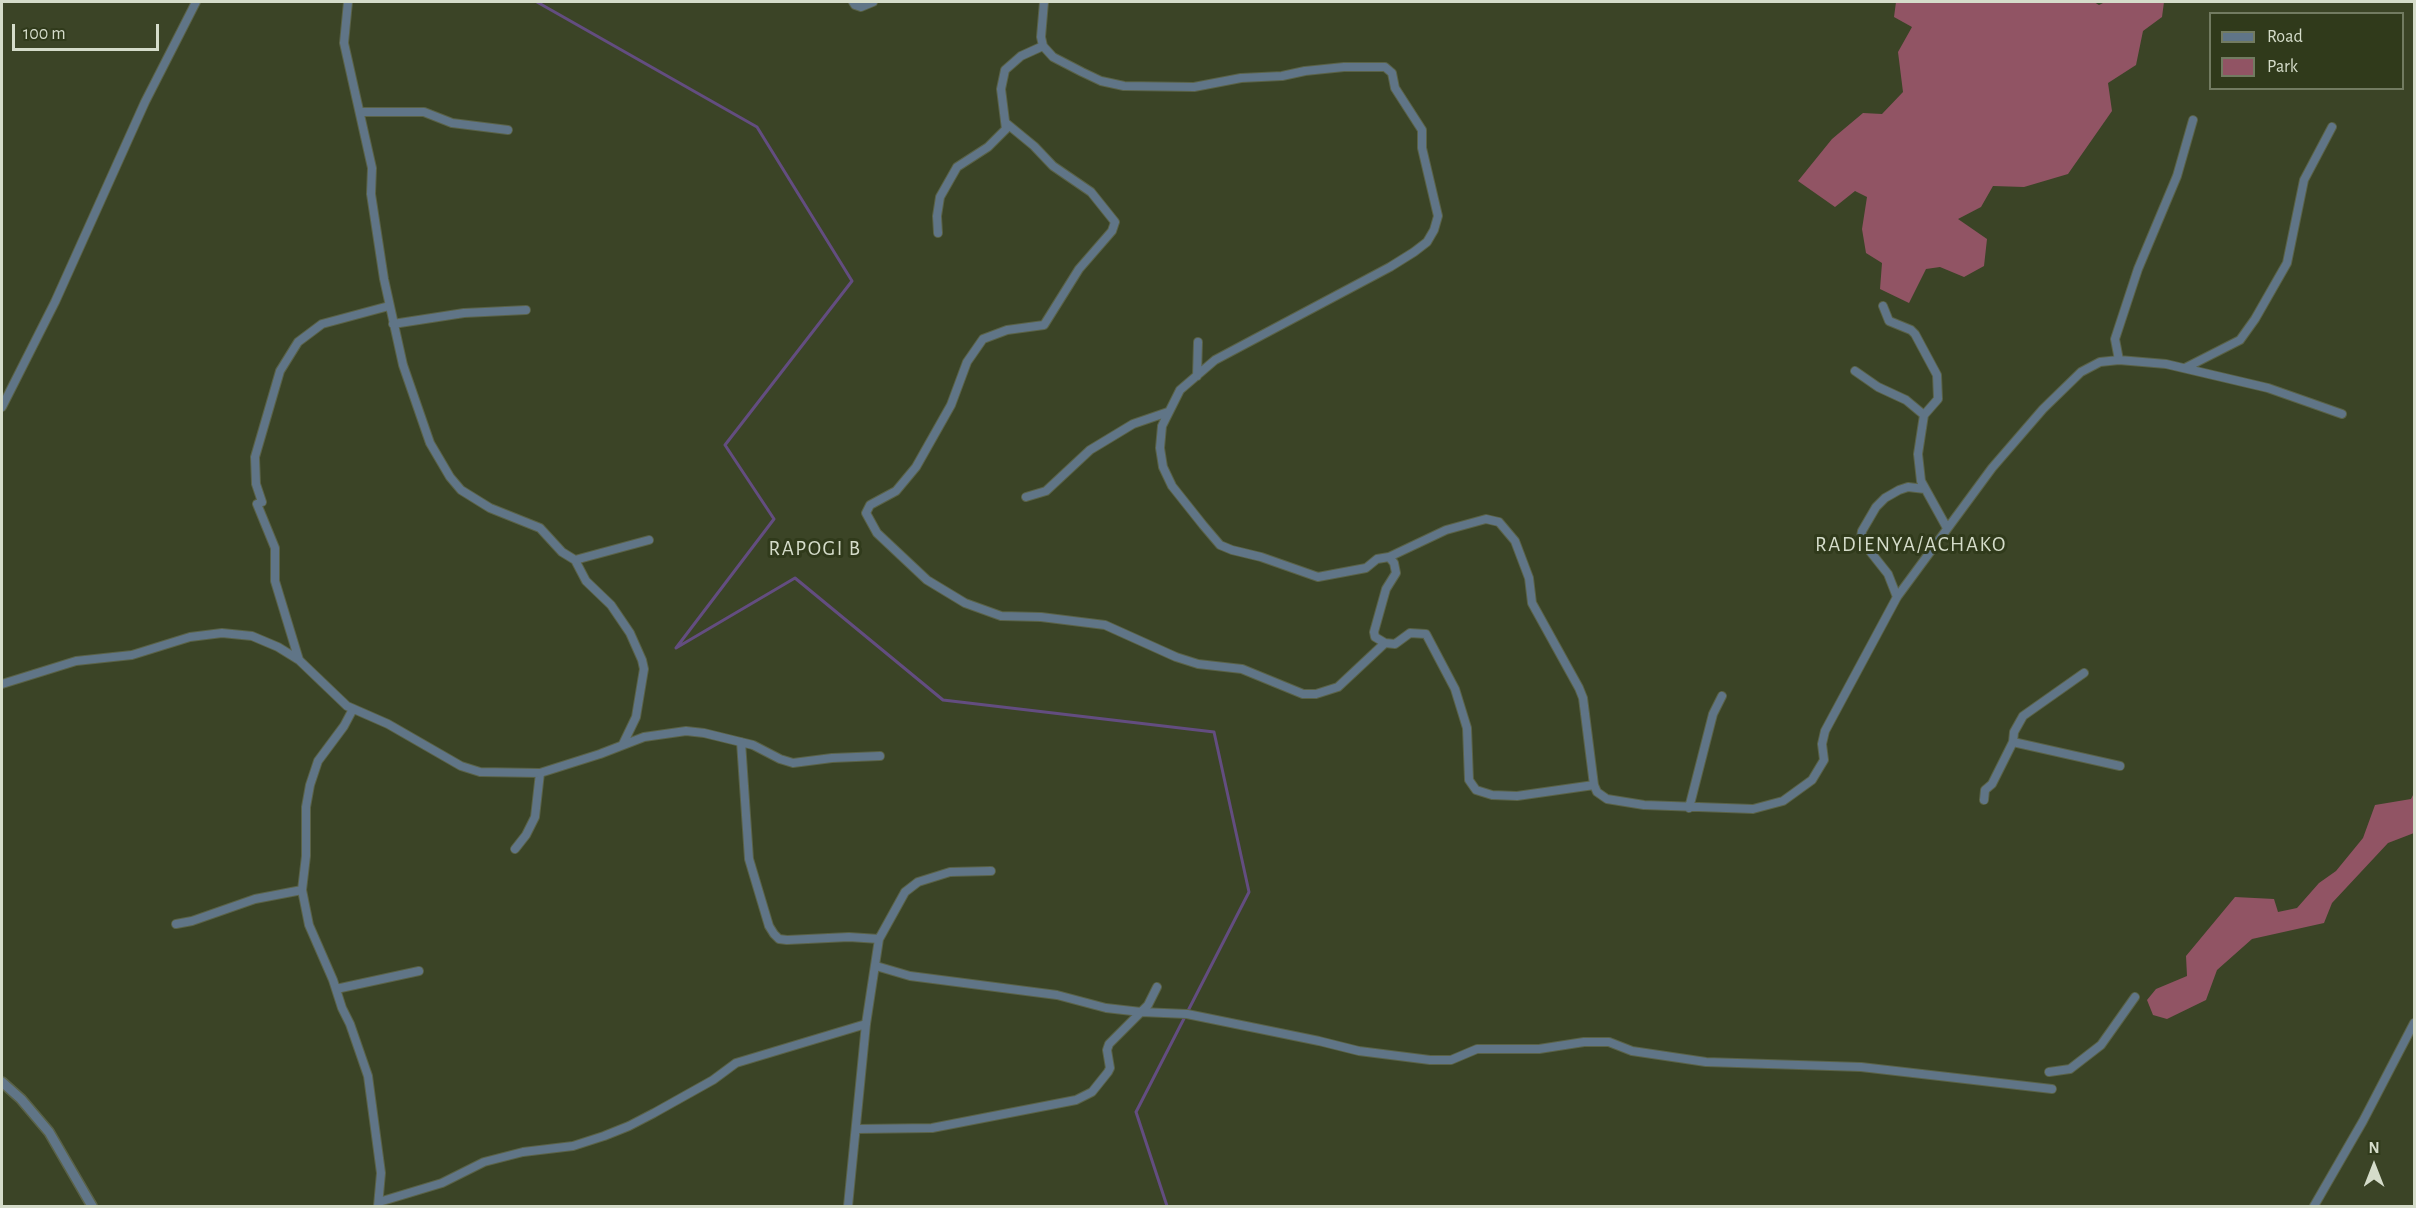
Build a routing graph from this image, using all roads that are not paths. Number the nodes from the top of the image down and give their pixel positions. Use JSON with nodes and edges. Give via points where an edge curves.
{"nodes":[{"id":1,"x":196,"y":2,"type":"edge"},
{"id":2,"x":348,"y":2,"type":"edge"},
{"id":3,"x":853,"y":2,"type":"edge"},
{"id":4,"x":873,"y":2,"type":"edge"},
{"id":5,"x":1044,"y":2,"type":"edge"},
{"id":6,"x":1042,"y":46,"type":"junction"},
{"id":7,"x":360,"y":112,"type":"junction"},
{"id":8,"x":2193,"y":120,"type":"dead end"},
{"id":9,"x":1006,"y":123,"type":"junction"},
{"id":10,"x":2332,"y":127,"type":"dead end"},
{"id":11,"x":508,"y":130,"type":"dead end"},
{"id":12,"x":938,"y":233,"type":"dead end"},
{"id":13,"x":389,"y":306,"type":"junction"},
{"id":14,"x":1883,"y":306,"type":"dead end"},
{"id":15,"x":526,"y":310,"type":"dead end"},
{"id":16,"x":393,"y":324,"type":"junction"},
{"id":17,"x":1198,"y":342,"type":"dead end"},
{"id":18,"x":2119,"y":360,"type":"junction"},
{"id":19,"x":2185,"y":368,"type":"junction"},
{"id":20,"x":1855,"y":370,"type":"dead end"},
{"id":21,"x":1197,"y":376,"type":"junction"},
{"id":22,"x":2,"y":407,"type":"edge"},
{"id":23,"x":1168,"y":412,"type":"junction"},
{"id":24,"x":2342,"y":414,"type":"dead end"},
{"id":25,"x":1924,"y":415,"type":"junction"},
{"id":26,"x":1925,"y":489,"type":"junction"},
{"id":27,"x":1026,"y":496,"type":"dead end"},
{"id":28,"x":1947,"y":528,"type":"junction"},
{"id":29,"x":649,"y":540,"type":"dead end"},
{"id":30,"x":1389,"y":557,"type":"junction"},
{"id":31,"x":575,"y":560,"type":"junction"},
{"id":32,"x":1897,"y":597,"type":"junction"},
{"id":33,"x":1385,"y":643,"type":"junction"},
{"id":34,"x":299,"y":660,"type":"junction"},
{"id":35,"x":2084,"y":673,"type":"dead end"},
{"id":36,"x":2,"y":684,"type":"edge"},
{"id":37,"x":1722,"y":696,"type":"dead end"},
{"id":38,"x":353,"y":709,"type":"junction"},
{"id":39,"x":741,"y":742,"type":"junction"},
{"id":40,"x":2013,"y":742,"type":"junction"},
{"id":41,"x":623,"y":744,"type":"junction"},
{"id":42,"x":880,"y":756,"type":"dead end"},
{"id":43,"x":2120,"y":766,"type":"dead end"},
{"id":44,"x":540,"y":773,"type":"junction"},
{"id":45,"x":1594,"y":785,"type":"junction"},
{"id":46,"x":1984,"y":801,"type":"dead end"},
{"id":47,"x":1689,"y":808,"type":"junction"},
{"id":48,"x":515,"y":849,"type":"dead end"},
{"id":49,"x":991,"y":871,"type":"dead end"},
{"id":50,"x":302,"y":890,"type":"junction"},
{"id":51,"x":176,"y":924,"type":"dead end"},
{"id":52,"x":879,"y":939,"type":"junction"},
{"id":53,"x":876,"y":966,"type":"junction"},
{"id":54,"x":419,"y":971,"type":"dead end"},
{"id":55,"x":1157,"y":987,"type":"dead end"},
{"id":56,"x":336,"y":989,"type":"junction"},
{"id":57,"x":2135,"y":997,"type":"dead end"},
{"id":58,"x":1141,"y":1012,"type":"junction"},
{"id":59,"x":2415,"y":1023,"type":"edge"},
{"id":60,"x":866,"y":1024,"type":"junction"},
{"id":61,"x":2049,"y":1072,"type":"dead end"},
{"id":62,"x":2,"y":1082,"type":"edge"},
{"id":63,"x":2052,"y":1089,"type":"dead end"},
{"id":64,"x":857,"y":1129,"type":"junction"},
{"id":65,"x":379,"y":1204,"type":"edge"},
{"id":66,"x":92,"y":1206,"type":"edge"},
{"id":67,"x":848,"y":1206,"type":"edge"},
{"id":68,"x":2314,"y":1206,"type":"edge"}],
"edges":[{"from":1,"to":22,"type":"street"},
{"from":2,"to":7,"type":"street","via":[[344,43]]},
{"from":3,"to":4,"type":"street","via":[[861,7]]},
{"from":5,"to":6,"type":"street"},
{"from":6,"to":9,"type":"street","via":[[1021,56],[1005,70],[1001,88]]},
{"from":6,"to":21,"type":"street","via":[[1053,57],[1082,72],[1124,86],[1194,87],[1305,71],[1385,67],[1422,130],[1422,148],[1438,216],[1427,242],[1390,267],[1215,360]]},
{"from":7,"to":11,"type":"street","via":[[424,112],[452,123]]},
{"from":7,"to":13,"type":"street","via":[[372,168],[373,214]]},
{"from":8,"to":18,"type":"street","via":[[2177,176],[2138,269],[2115,339]]},
{"from":9,"to":12,"type":"street","via":[[1001,134],[957,167],[946,183],[940,197]]},
{"from":9,"to":33,"type":"street","via":[[1053,166],[1091,192],[1115,222],[1044,325],[1007,330],[983,339],[967,362],[951,405],[916,467],[896,491],[870,506],[866,513],[877,533],[927,580],[965,603],[1001,616],[1105,625],[1176,657],[1242,669],[1303,694],[1338,687]]},
{"from":10,"to":19,"type":"street","via":[[2304,180],[2287,263],[2255,319],[2240,340]]},
{"from":13,"to":16,"type":"street"},
{"from":13,"to":34,"type":"street","via":[[322,324],[298,342],[280,371],[255,457],[260,503],[275,548],[275,581]]},
{"from":14,"to":25,"type":"street","via":[[1889,321],[1915,334],[1937,375],[1938,399]]},
{"from":15,"to":16,"type":"street","via":[[465,313]]},
{"from":16,"to":31,"type":"street","via":[[402,365],[430,443],[450,477],[461,490],[490,508],[540,528],[561,552]]},
{"from":17,"to":21,"type":"street"},
{"from":18,"to":19,"type":"street"},
{"from":18,"to":28,"type":"street","via":[[2100,362],[2081,372],[2043,409]]},
{"from":19,"to":24,"type":"street","via":[[2268,388]]},
{"from":20,"to":25,"type":"street"},
{"from":21,"to":23,"type":"street","via":[[1180,390]]},
{"from":23,"to":27,"type":"street","via":[[1132,424],[1090,450],[1046,490]]},
{"from":23,"to":30,"type":"street","via":[[1160,448],[1163,467],[1172,486],[1220,544],[1318,577],[1366,568],[1377,559]]},
{"from":25,"to":26,"type":"street","via":[[1918,454]]},
{"from":26,"to":28,"type":"street"},
{"from":26,"to":32,"type":"street","via":[[1908,487],[1885,498],[1875,507],[1862,531],[1865,545],[1888,574]]},
{"from":28,"to":32,"type":"street"},
{"from":29,"to":31,"type":"street"},
{"from":30,"to":33,"type":"street","via":[[1396,573],[1386,589],[1374,632]]},
{"from":30,"to":45,"type":"street","via":[[1446,530],[1486,519],[1499,522],[1515,541],[1529,578],[1532,603],[1583,698]]},
{"from":31,"to":41,"type":"street","via":[[586,581],[630,633],[642,660],[636,717]]},
{"from":32,"to":47,"type":"street","via":[[1825,731],[1824,760],[1812,780],[1770,806]]},
{"from":33,"to":45,"type":"street","via":[[1395,644],[1410,633],[1426,634],[1455,689],[1467,728],[1469,780],[1476,790],[1517,796]]},
{"from":34,"to":36,"type":"street","via":[[252,636],[222,633],[190,637],[132,656],[76,661]]},
{"from":34,"to":38,"type":"street"},
{"from":35,"to":40,"type":"street","via":[[2023,716]]},
{"from":37,"to":47,"type":"street","via":[[1713,714]]},
{"from":38,"to":44,"type":"street","via":[[388,724],[461,766],[480,772]]},
{"from":38,"to":50,"type":"street","via":[[318,761],[310,785]]},
{"from":39,"to":41,"type":"street","via":[[686,731],[660,733]]},
{"from":39,"to":42,"type":"street","via":[[793,763]]},
{"from":39,"to":52,"type":"street","via":[[749,859],[774,934],[787,940]]},
{"from":40,"to":43,"type":"street"},
{"from":40,"to":46,"type":"street","via":[[1992,784],[1985,790]]},
{"from":41,"to":44,"type":"street"},
{"from":44,"to":48,"type":"street","via":[[535,817]]},
{"from":45,"to":47,"type":"street","via":[[1603,798],[1612,801]]},
{"from":49,"to":52,"type":"street","via":[[950,872],[918,882],[905,891]]},
{"from":50,"to":51,"type":"street","via":[[255,899]]},
{"from":50,"to":56,"type":"street","via":[[309,925]]},
{"from":52,"to":53,"type":"street"},
{"from":53,"to":58,"type":"street","via":[[910,976],[1057,995],[1106,1008]]},
{"from":53,"to":60,"type":"street"},
{"from":54,"to":56,"type":"street"},
{"from":55,"to":58,"type":"street"},
{"from":56,"to":65,"type":"street","via":[[368,1076],[381,1173]]},
{"from":57,"to":61,"type":"street","via":[[2101,1045],[2070,1069]]},
{"from":58,"to":63,"type":"street","via":[[1187,1014],[1359,1051],[1430,1060],[1451,1060],[1477,1049],[1539,1049],[1609,1042],[1632,1051],[1706,1062],[1861,1067]]},
{"from":58,"to":64,"type":"street","via":[[1109,1044],[1108,1072],[1092,1092],[1077,1100],[932,1128]]},
{"from":59,"to":68,"type":"street"},
{"from":60,"to":64,"type":"street"},
{"from":60,"to":65,"type":"street","via":[[736,1063],[654,1113],[604,1136],[573,1146],[484,1162],[442,1183]]},
{"from":62,"to":66,"type":"street","via":[[49,1132]]},
{"from":64,"to":67,"type":"street"}]}
